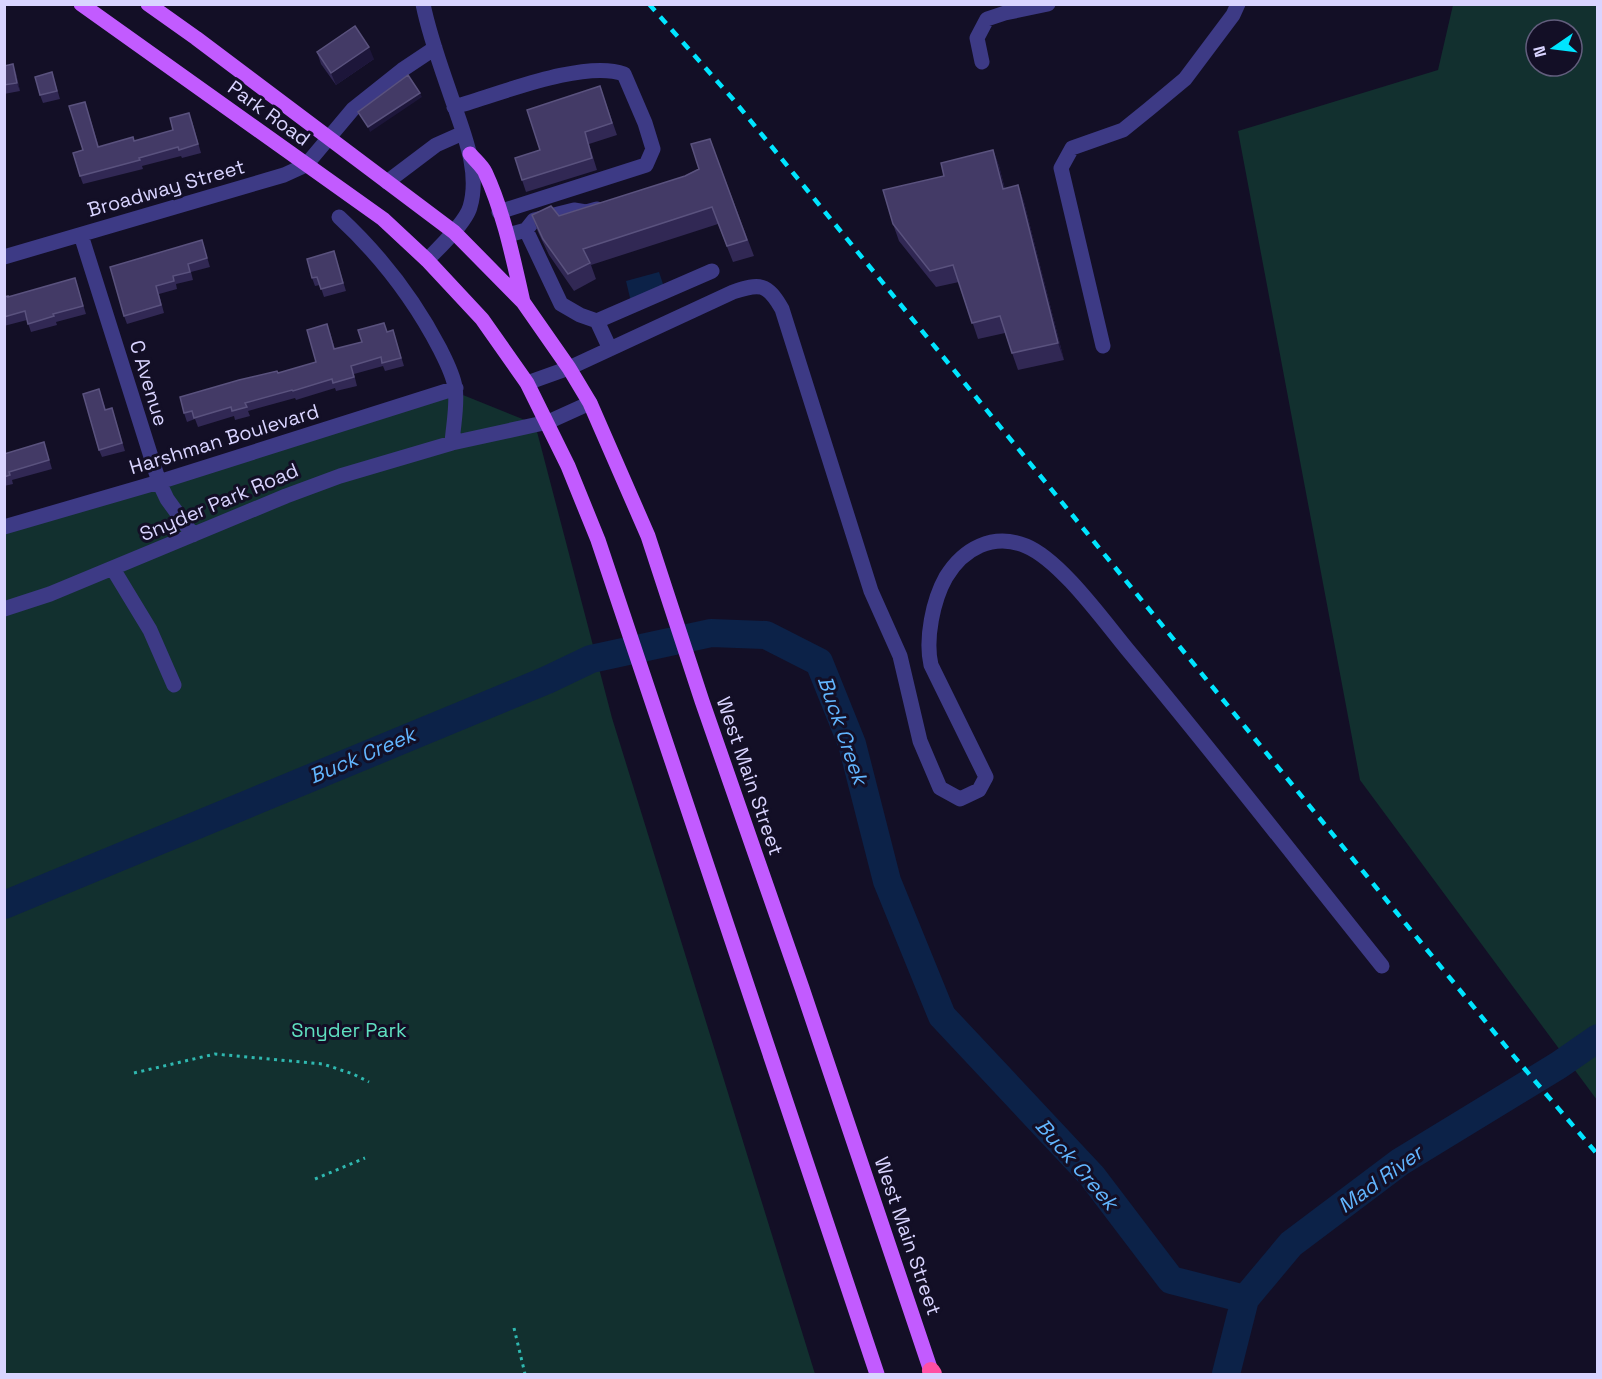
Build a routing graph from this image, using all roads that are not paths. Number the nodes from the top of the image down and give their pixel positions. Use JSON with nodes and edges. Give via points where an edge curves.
{"nodes":[{"id":1,"x":81,"y":4,"type":"edge"},
{"id":2,"x":148,"y":4,"type":"edge"},
{"id":3,"x":423,"y":4,"type":"edge"},
{"id":4,"x":1048,"y":4,"type":"edge"},
{"id":5,"x":1238,"y":4,"type":"edge"},
{"id":6,"x":435,"y":48,"type":"junction"},
{"id":7,"x":982,"y":62,"type":"dead end"},
{"id":8,"x":454,"y":107,"type":"junction"},
{"id":9,"x":463,"y":134,"type":"junction"},
{"id":10,"x":327,"y":138,"type":"junction"},
{"id":11,"x":470,"y":154,"type":"junction"},
{"id":12,"x":306,"y":165,"type":"junction"},
{"id":13,"x":387,"y":182,"type":"junction"},
{"id":14,"x":609,"y":206,"type":"edge"},
{"id":15,"x":499,"y":212,"type":"junction"},
{"id":16,"x":339,"y":217,"type":"dead end"},
{"id":17,"x":525,"y":230,"type":"junction"},
{"id":18,"x":454,"y":232,"type":"junction"},
{"id":19,"x":81,"y":235,"type":"junction"},
{"id":20,"x":507,"y":235,"type":"junction"},
{"id":21,"x":4,"y":257,"type":"edge"},
{"id":22,"x":427,"y":260,"type":"junction"},
{"id":23,"x":712,"y":271,"type":"dead end"},
{"id":24,"x":523,"y":302,"type":"junction"},
{"id":25,"x":597,"y":321,"type":"junction"},
{"id":26,"x":1103,"y":346,"type":"dead end"},
{"id":27,"x":610,"y":349,"type":"junction"},
{"id":28,"x":569,"y":368,"type":"junction"},
{"id":29,"x":528,"y":383,"type":"junction"},
{"id":30,"x":456,"y":388,"type":"junction"},
{"id":31,"x":590,"y":403,"type":"junction"},
{"id":32,"x":548,"y":422,"type":"junction"},
{"id":33,"x":452,"y":443,"type":"junction"},
{"id":34,"x":159,"y":482,"type":"junction"},
{"id":35,"x":4,"y":526,"type":"edge"},
{"id":36,"x":193,"y":535,"type":"junction"},
{"id":37,"x":113,"y":569,"type":"junction"},
{"id":38,"x":5,"y":610,"type":"edge"},
{"id":39,"x":174,"y":685,"type":"dead end"},
{"id":40,"x":1382,"y":966,"type":"dead end"},
{"id":41,"x":932,"y":1373,"type":"edge"},
{"id":42,"x":877,"y":1374,"type":"edge"}],
"edges":[{"from":1,"to":12,"type":"main road","name":"Park Road"},
{"from":2,"to":10,"type":"main road","name":"Park Road"},
{"from":3,"to":6,"type":"street"},
{"from":4,"to":7,"type":"street","via":[[987,19],[977,38]]},
{"from":5,"to":26,"type":"street","via":[[1185,79],[1123,130],[1072,148],[1061,168]]},
{"from":6,"to":8,"type":"street"},
{"from":6,"to":10,"type":"street","name":"Broadway Street","via":[[353,109]]},
{"from":8,"to":9,"type":"street"},
{"from":8,"to":15,"type":"street","via":[[564,75],[613,70],[624,74],[645,123],[653,149],[646,165]]},
{"from":9,"to":11,"type":"street"},
{"from":9,"to":13,"type":"street","via":[[436,145]]},
{"from":10,"to":12,"type":"street","name":"Broadway Street"},
{"from":10,"to":13,"type":"main road","name":"Park Road"},
{"from":11,"to":15,"type":"main road","via":[[484,170]]},
{"from":11,"to":18,"type":"street","via":[[470,210]]},
{"from":12,"to":19,"type":"street","name":"Broadway Street","via":[[284,175]]},
{"from":12,"to":22,"type":"main road","name":"Park Road","via":[[383,219]]},
{"from":13,"to":18,"type":"main road","name":"Park Road"},
{"from":14,"to":17,"type":"street","via":[[534,220]]},
{"from":15,"to":20,"type":"main road"},
{"from":16,"to":30,"type":"street","via":[[406,292],[437,343]]},
{"from":17,"to":20,"type":"street"},
{"from":17,"to":25,"type":"street","via":[[561,304]]},
{"from":18,"to":22,"type":"street"},
{"from":18,"to":24,"type":"main road","name":"West Main Street"},
{"from":19,"to":21,"type":"street","name":"Broadway Street"},
{"from":19,"to":34,"type":"street","name":"C Avenue"},
{"from":20,"to":24,"type":"main road"},
{"from":22,"to":29,"type":"main road","via":[[482,319]]},
{"from":23,"to":25,"type":"street"},
{"from":24,"to":28,"type":"main road","name":"West Main Street"},
{"from":25,"to":27,"type":"street"},
{"from":27,"to":28,"type":"street"},
{"from":27,"to":40,"type":"street","via":[[733,291],[753,285],[768,290],[782,309],[871,591],[900,656],[920,741],[940,788],[960,799],[979,790],[986,777],[931,665],[929,633],[938,596],[951,571],[981,544],[996,540],[1027,546],[1072,583]]},
{"from":28,"to":29,"type":"street"},
{"from":28,"to":31,"type":"main road","name":"West Main Street"},
{"from":29,"to":32,"type":"main road"},
{"from":30,"to":33,"type":"street"},
{"from":30,"to":34,"type":"street","name":"Harshman Boulevard"},
{"from":31,"to":32,"type":"street"},
{"from":31,"to":41,"type":"main road","name":"West Main Street","via":[[648,536]]},
{"from":32,"to":33,"type":"street"},
{"from":32,"to":42,"type":"main road","via":[[598,540]]},
{"from":33,"to":36,"type":"street","name":"Snyder Park Road","via":[[340,476]]},
{"from":34,"to":35,"type":"street","name":"Harshman Boulevard"},
{"from":34,"to":36,"type":"street","name":"C Avenue","via":[[166,499]]},
{"from":36,"to":37,"type":"street","name":"Snyder Park Road"},
{"from":37,"to":38,"type":"street","name":"Snyder Park Road"},
{"from":37,"to":39,"type":"street","via":[[150,630]]}]}
